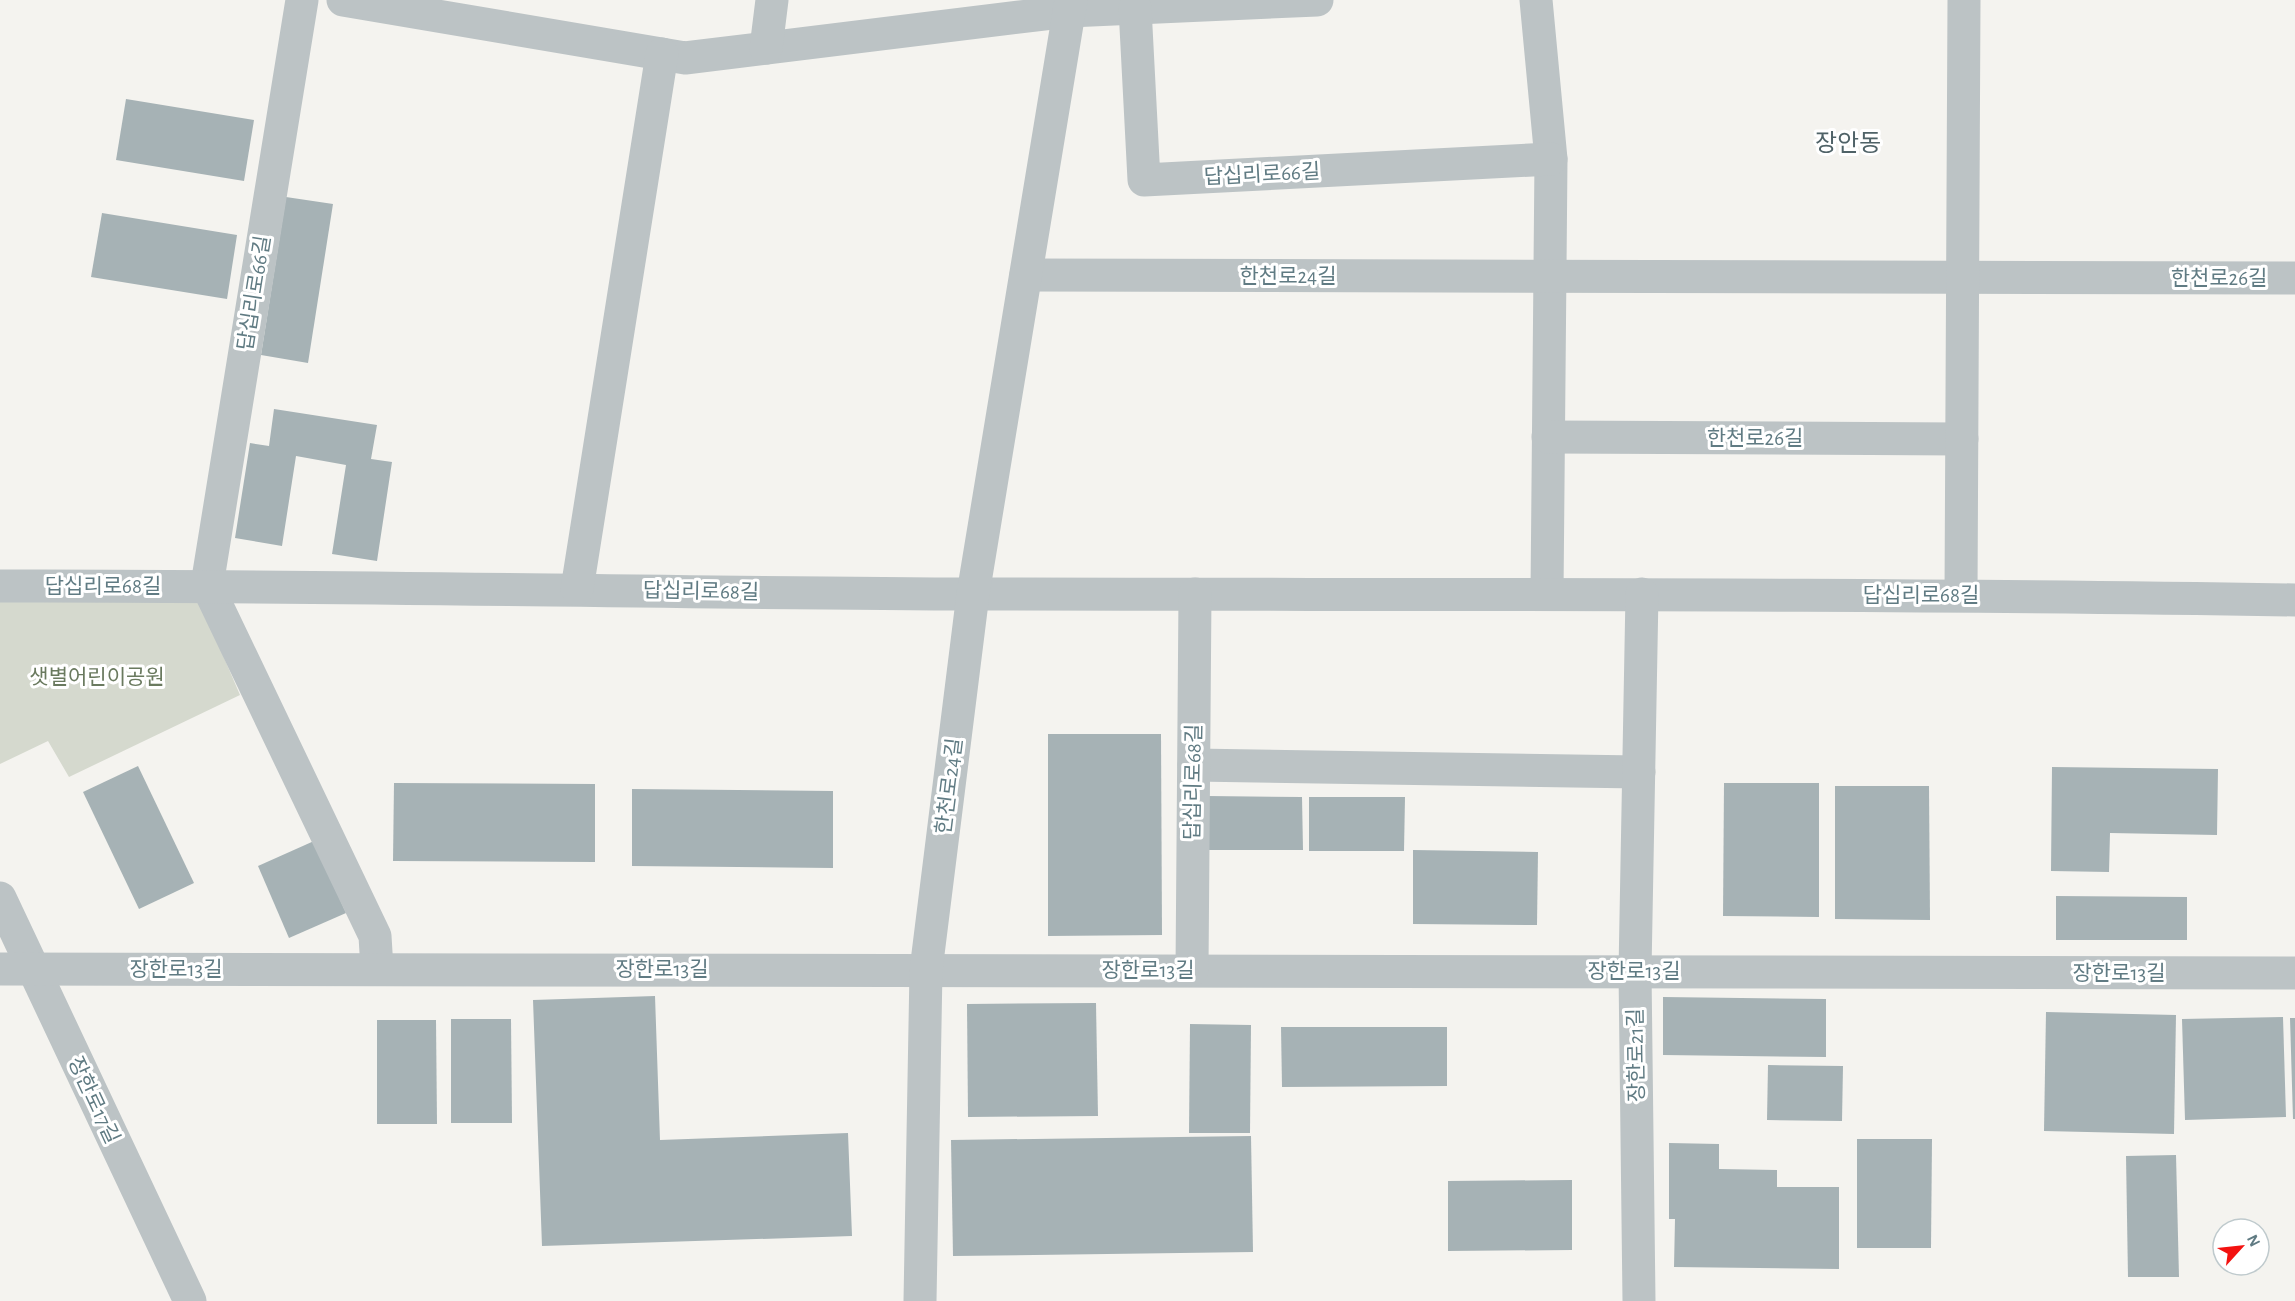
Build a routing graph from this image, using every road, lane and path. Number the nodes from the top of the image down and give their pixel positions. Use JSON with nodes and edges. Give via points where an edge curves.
{"nodes":[{"id":1,"x":302,"y":0,"type":"edge"},
{"id":2,"x":343,"y":0,"type":"edge"},
{"id":3,"x":772,"y":0,"type":"edge"},
{"id":4,"x":1317,"y":0,"type":"edge"},
{"id":5,"x":1536,"y":0,"type":"edge"},
{"id":6,"x":1964,"y":0,"type":"edge"},
{"id":7,"x":1070,"y":6,"type":"edge"},
{"id":8,"x":1135,"y":8,"type":"junction"},
{"id":9,"x":766,"y":48,"type":"junction"},
{"id":10,"x":662,"y":54,"type":"junction"},
{"id":11,"x":1551,"y":159,"type":"junction"},
{"id":12,"x":1026,"y":275,"type":"junction"},
{"id":13,"x":1962,"y":277,"type":"junction"},
{"id":14,"x":1550,"y":278,"type":"junction"},
{"id":15,"x":2295,"y":278,"type":"edge"},
{"id":16,"x":1548,"y":436,"type":"junction"},
{"id":17,"x":1962,"y":439,"type":"junction"},
{"id":18,"x":207,"y":585,"type":"junction"},
{"id":19,"x":0,"y":586,"type":"edge"},
{"id":20,"x":577,"y":589,"type":"junction"},
{"id":21,"x":973,"y":594,"type":"junction"},
{"id":22,"x":1195,"y":594,"type":"junction"},
{"id":23,"x":1547,"y":594,"type":"junction"},
{"id":24,"x":1642,"y":594,"type":"junction"},
{"id":25,"x":1961,"y":594,"type":"junction"},
{"id":26,"x":2295,"y":600,"type":"edge"},
{"id":27,"x":1194,"y":765,"type":"junction"},
{"id":28,"x":1639,"y":772,"type":"junction"},
{"id":29,"x":0,"y":898,"type":"edge"},
{"id":30,"x":0,"y":969,"type":"edge"},
{"id":31,"x":32,"y":969,"type":"junction"},
{"id":32,"x":378,"y":969,"type":"junction"},
{"id":33,"x":926,"y":970,"type":"junction"},
{"id":34,"x":1192,"y":970,"type":"junction"},
{"id":35,"x":1635,"y":971,"type":"junction"},
{"id":36,"x":2295,"y":974,"type":"edge"},
{"id":37,"x":190,"y":1301,"type":"edge"},
{"id":38,"x":920,"y":1301,"type":"edge"},
{"id":39,"x":1639,"y":1301,"type":"edge"}],
"edges":[{"from":1,"to":18,"type":"street","name":"답십리로66길"},
{"from":2,"to":10,"type":"street"},
{"from":3,"to":9,"type":"street"},
{"from":4,"to":8,"type":"street"},
{"from":5,"to":11,"type":"street"},
{"from":6,"to":13,"type":"street"},
{"from":7,"to":8,"type":"street"},
{"from":7,"to":9,"type":"street"},
{"from":7,"to":12,"type":"street","name":"한천로24길"},
{"from":8,"to":11,"type":"street","name":"답십리로66길","via":[[1144,180]]},
{"from":9,"to":10,"type":"street","via":[[685,58]]},
{"from":10,"to":20,"type":"street"},
{"from":11,"to":14,"type":"street"},
{"from":12,"to":14,"type":"street","name":"한천로24길"},
{"from":12,"to":21,"type":"street","name":"한천로24길"},
{"from":13,"to":14,"type":"street","name":"한천로26길"},
{"from":13,"to":15,"type":"street","name":"한천로26길"},
{"from":13,"to":17,"type":"street"},
{"from":14,"to":16,"type":"street"},
{"from":16,"to":17,"type":"street","name":"한천로26길"},
{"from":16,"to":23,"type":"street"},
{"from":17,"to":25,"type":"street"},
{"from":18,"to":19,"type":"street","name":"답십리로68길"},
{"from":18,"to":20,"type":"street","name":"답십리로68길"},
{"from":18,"to":32,"type":"street","via":[[375,936]]},
{"from":20,"to":21,"type":"street","name":"답십리로68길"},
{"from":21,"to":22,"type":"street","name":"답십리로68길"},
{"from":21,"to":33,"type":"street","name":"한천로24길"},
{"from":22,"to":23,"type":"street","name":"답십리로68길"},
{"from":22,"to":27,"type":"street","name":"답십리로68길"},
{"from":23,"to":24,"type":"street","name":"답십리로68길"},
{"from":24,"to":25,"type":"street","name":"답십리로68길"},
{"from":24,"to":28,"type":"street","name":"장한로21길"},
{"from":25,"to":26,"type":"street","name":"답십리로68길"},
{"from":27,"to":28,"type":"street"},
{"from":27,"to":34,"type":"street","name":"답십리로68길"},
{"from":28,"to":35,"type":"street","name":"장한로21길"},
{"from":29,"to":31,"type":"street","name":"장한로17길"},
{"from":30,"to":31,"type":"street","name":"장한로13길"},
{"from":31,"to":32,"type":"street","name":"장한로13길"},
{"from":31,"to":37,"type":"street","name":"장한로17길"},
{"from":32,"to":33,"type":"street","name":"장한로13길"},
{"from":33,"to":34,"type":"street","name":"장한로13길"},
{"from":33,"to":38,"type":"street","name":"한천로24길"},
{"from":34,"to":35,"type":"street","name":"장한로13길"},
{"from":35,"to":36,"type":"street","name":"장한로13길"},
{"from":35,"to":39,"type":"street","name":"장한로21길"}]}
